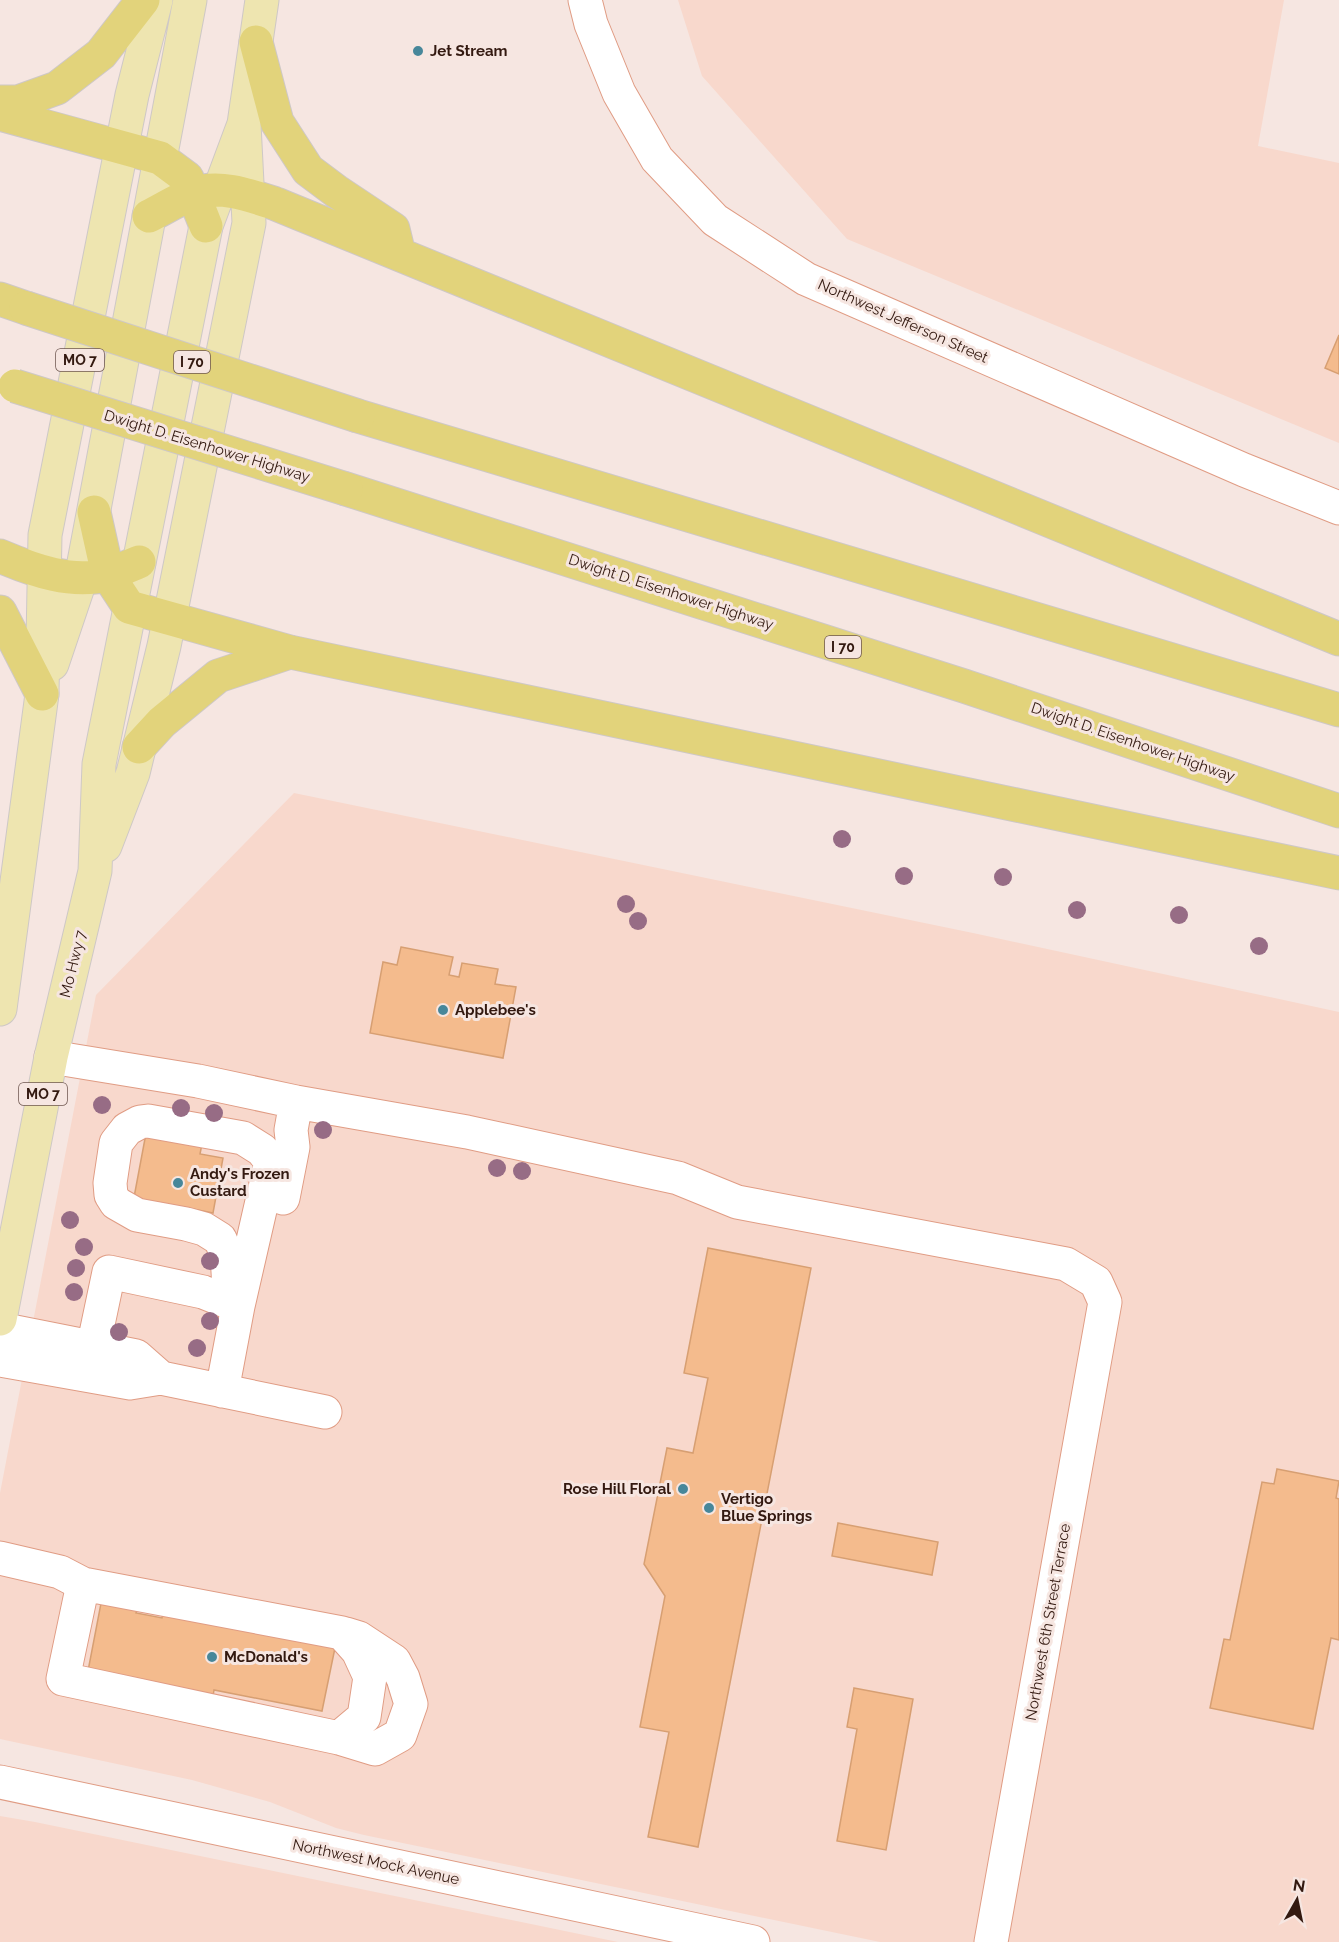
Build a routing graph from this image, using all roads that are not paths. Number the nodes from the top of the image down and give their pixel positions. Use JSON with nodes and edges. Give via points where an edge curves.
{"nodes":[{"id":1,"x":143,"y":0,"type":"edge"},
{"id":2,"x":156,"y":0,"type":"edge"},
{"id":3,"x":190,"y":0,"type":"edge"},
{"id":4,"x":262,"y":0,"type":"edge"},
{"id":5,"x":585,"y":0,"type":"edge"},
{"id":6,"x":255,"y":42,"type":"junction"},
{"id":7,"x":0,"y":102,"type":"edge"},
{"id":8,"x":0,"y":114,"type":"edge"},
{"id":9,"x":122,"y":147,"type":"junction"},
{"id":10,"x":160,"y":158,"type":"junction"},
{"id":11,"x":220,"y":193,"type":"junction"},
{"id":12,"x":149,"y":216,"type":"junction"},
{"id":13,"x":206,"y":226,"type":"joint"},
{"id":14,"x":399,"y":254,"type":"junction"},
{"id":15,"x":13,"y":303,"type":"edge"},
{"id":16,"x":8,"y":383,"type":"edge"},
{"id":17,"x":1339,"y":508,"type":"edge"},
{"id":18,"x":0,"y":556,"type":"edge"},
{"id":19,"x":139,"y":562,"type":"junction"},
{"id":20,"x":44,"y":573,"type":"junction"},
{"id":21,"x":94,"y":576,"type":"junction"},
{"id":22,"x":129,"y":607,"type":"junction"},
{"id":23,"x":0,"y":612,"type":"edge"},
{"id":24,"x":170,"y":618,"type":"junction"},
{"id":25,"x":1339,"y":639,"type":"edge"},
{"id":26,"x":290,"y":652,"type":"junction"},
{"id":27,"x":42,"y":694,"type":"junction"},
{"id":28,"x":1339,"y":710,"type":"edge"},
{"id":29,"x":139,"y":747,"type":"junction"},
{"id":30,"x":1339,"y":811,"type":"edge"},
{"id":31,"x":95,"y":871,"type":"junction"},
{"id":32,"x":1339,"y":873,"type":"edge"},
{"id":33,"x":0,"y":1009,"type":"edge"},
{"id":34,"x":51,"y":1056,"type":"junction"},
{"id":35,"x":296,"y":1102,"type":"junction"},
{"id":36,"x":238,"y":1306,"type":"junction"},
{"id":37,"x":0,"y":1319,"type":"edge"},
{"id":38,"x":0,"y":1329,"type":"edge"},
{"id":39,"x":93,"y":1348,"type":"junction"},
{"id":40,"x":0,"y":1360,"type":"edge"},
{"id":41,"x":161,"y":1378,"type":"junction"},
{"id":42,"x":222,"y":1390,"type":"junction"},
{"id":43,"x":325,"y":1412,"type":"dead end"},
{"id":44,"x":0,"y":1558,"type":"edge"},
{"id":45,"x":83,"y":1584,"type":"junction"},
{"id":46,"x":342,"y":1633,"type":"junction"},
{"id":47,"x":339,"y":1738,"type":"junction"},
{"id":48,"x":0,"y":1782,"type":"edge"},
{"id":49,"x":753,"y":1942,"type":"edge"},
{"id":50,"x":991,"y":1942,"type":"edge"}],
"edges":[{"from":1,"to":7,"type":"highway","via":[[101,54],[57,88],[18,102]]},
{"from":2,"to":9,"type":"main road","number":"MO 7"},
{"from":3,"to":10,"type":"main road","number":"MO 7"},
{"from":4,"to":6,"type":"main road","number":"MO 7"},
{"from":5,"to":17,"type":"street","name":"Northwest Jefferson Street","via":[[619,93],[657,159],[715,220],[806,279]]},
{"from":6,"to":11,"type":"main road","number":"MO 7","via":[[244,124]]},
{"from":6,"to":14,"type":"highway","via":[[277,122],[308,170],[393,229]]},
{"from":8,"to":9,"type":"highway"},
{"from":9,"to":10,"type":"highway"},
{"from":9,"to":20,"type":"main road","number":"MO 7","via":[[45,535]]},
{"from":10,"to":11,"type":"highway","via":[[187,178]]},
{"from":10,"to":12,"type":"main road","number":"MO 7"},
{"from":11,"to":12,"type":"highway"},
{"from":11,"to":13,"type":"highway"},
{"from":11,"to":14,"type":"highway","via":[[276,204]]},
{"from":11,"to":24,"type":"main road","number":"MO 7","via":[[249,223]]},
{"from":12,"to":21,"type":"main road","number":"MO 7","via":[[94,512]]},
{"from":13,"to":19,"type":"main road","number":"MO 7"},
{"from":14,"to":25,"type":"highway"},
{"from":15,"to":28,"type":"highway","number":"I 70","bridge":true,"via":[[358,416]]},
{"from":16,"to":30,"type":"highway","name":"Dwight D. Eisenhower Highway","number":"I 70","bridge":true,"via":[[964,686]]},
{"from":18,"to":20,"type":"highway"},
{"from":19,"to":21,"type":"highway"},
{"from":19,"to":22,"type":"main road","number":"MO 7"},
{"from":20,"to":21,"type":"highway"},
{"from":20,"to":27,"type":"main road","number":"MO 7"},
{"from":21,"to":22,"type":"highway"},
{"from":21,"to":27,"type":"main road","number":"MO 7"},
{"from":22,"to":24,"type":"highway"},
{"from":22,"to":31,"type":"main road","name":"Mo Hwy 7","number":"MO 7","via":[[99,764]]},
{"from":23,"to":27,"type":"highway"},
{"from":24,"to":26,"type":"highway"},
{"from":24,"to":29,"type":"main road","number":"MO 7"},
{"from":26,"to":29,"type":"highway","via":[[218,676],[162,722]]},
{"from":26,"to":32,"type":"highway"},
{"from":27,"to":33,"type":"main road","number":"MO 7"},
{"from":29,"to":31,"type":"main road","number":"MO 7","via":[[133,773]]},
{"from":31,"to":34,"type":"main road","name":"Mo Hwy 7","number":"MO 7"},
{"from":34,"to":35,"type":"street"},
{"from":34,"to":37,"type":"main road","name":"Mo Hwy 7","number":"MO 7"},
{"from":35,"to":36,"type":"street","via":[[291,1130],[293,1147],[267,1279]]},
{"from":35,"to":50,"type":"street","name":"Northwest 6th Street Terrace","via":[[582,1156],[678,1178],[737,1202],[1066,1264],[1096,1282],[1105,1302]]},
{"from":36,"to":36,"type":"street","via":[[269,1173],[268,1156],[243,1138],[148,1121],[127,1129],[116,1143],[111,1172],[111,1195],[116,1203],[137,1215],[204,1229],[220,1239],[227,1255],[229,1288]]},
{"from":36,"to":39,"type":"street","via":[[203,1292],[109,1272]]},
{"from":36,"to":42,"type":"street"},
{"from":38,"to":39,"type":"street"},
{"from":39,"to":41,"type":"street","via":[[136,1356]]},
{"from":40,"to":41,"type":"street","via":[[130,1383]]},
{"from":41,"to":42,"type":"street"},
{"from":42,"to":43,"type":"street"},
{"from":44,"to":45,"type":"street","via":[[60,1572]]},
{"from":45,"to":46,"type":"street"},
{"from":45,"to":47,"type":"street","via":[[63,1679]]},
{"from":46,"to":47,"type":"street","via":[[358,1651],[370,1677],[364,1717]]},
{"from":46,"to":47,"type":"street","via":[[359,1638],[394,1661],[411,1704],[386,1759]]},
{"from":48,"to":49,"type":"street","name":"Northwest Mock Avenue"}]}
